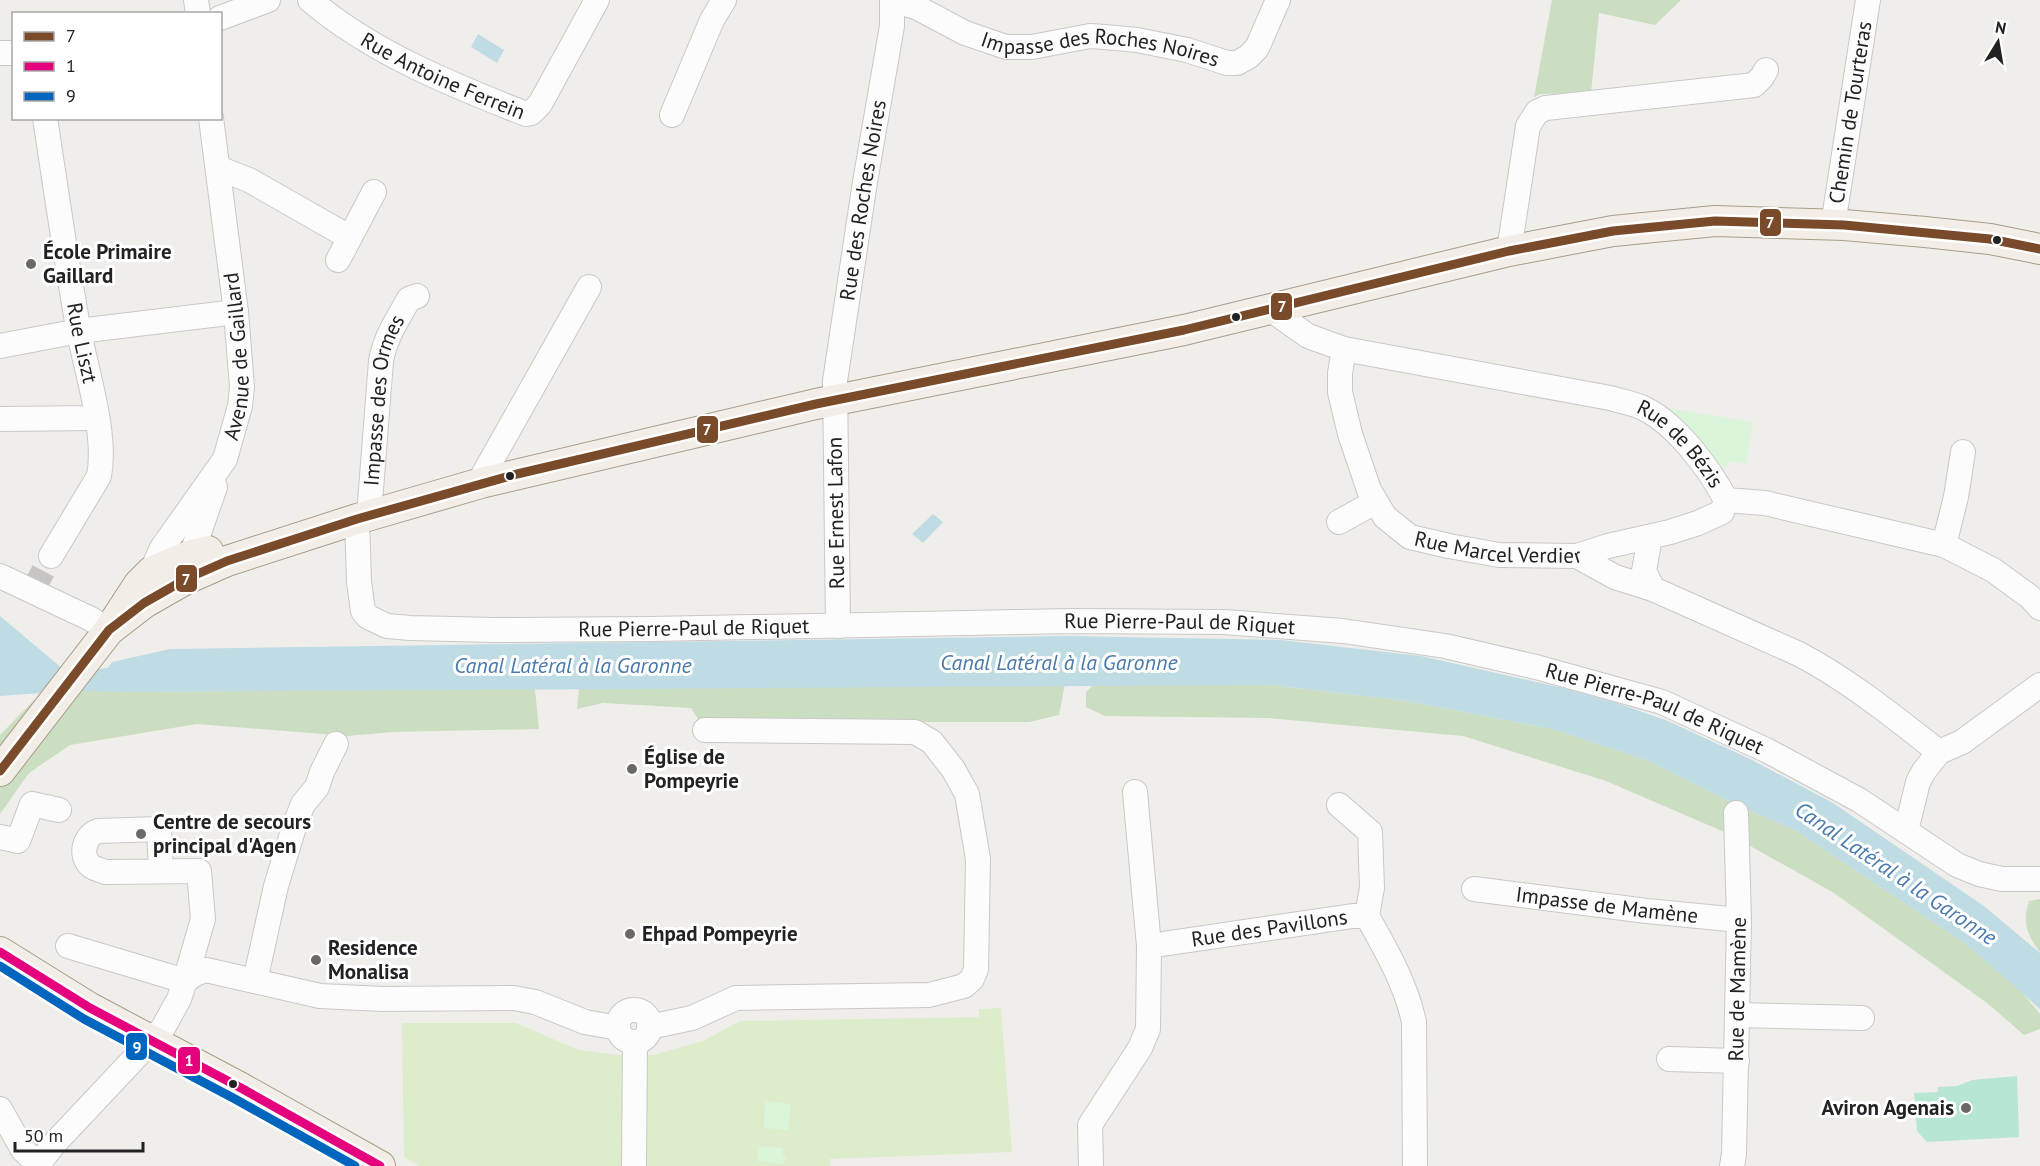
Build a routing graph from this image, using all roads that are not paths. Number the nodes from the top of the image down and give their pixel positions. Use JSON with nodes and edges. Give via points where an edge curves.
{"nodes":[{"id":1,"x":268,"y":0,"type":"edge"},
{"id":2,"x":310,"y":0,"type":"edge"},
{"id":3,"x":597,"y":0,"type":"edge"},
{"id":4,"x":724,"y":0,"type":"edge"},
{"id":5,"x":1278,"y":0,"type":"edge"},
{"id":6,"x":1868,"y":0,"type":"edge"},
{"id":7,"x":893,"y":1,"type":"edge"},
{"id":8,"x":222,"y":17,"type":"edge"},
{"id":9,"x":1767,"y":70,"type":"dead end"},
{"id":10,"x":672,"y":115,"type":"dead end"},
{"id":11,"x":45,"y":120,"type":"edge"},
{"id":12,"x":212,"y":120,"type":"edge"},
{"id":13,"x":218,"y":168,"type":"junction"},
{"id":14,"x":374,"y":192,"type":"dead end"},
{"id":15,"x":1833,"y":225,"type":"junction"},
{"id":16,"x":349,"y":237,"type":"junction"},
{"id":17,"x":2040,"y":249,"type":"edge"},
{"id":18,"x":1509,"y":251,"type":"junction"},
{"id":19,"x":338,"y":260,"type":"dead end"},
{"id":20,"x":589,"y":287,"type":"dead end"},
{"id":21,"x":417,"y":297,"type":"dead end"},
{"id":22,"x":1300,"y":302,"type":"junction"},
{"id":23,"x":1270,"y":309,"type":"junction"},
{"id":24,"x":236,"y":312,"type":"junction"},
{"id":25,"x":79,"y":331,"type":"junction"},
{"id":26,"x":0,"y":346,"type":"edge"},
{"id":27,"x":1336,"y":346,"type":"junction"},
{"id":28,"x":834,"y":401,"type":"junction"},
{"id":29,"x":97,"y":418,"type":"junction"},
{"id":30,"x":0,"y":419,"type":"edge"},
{"id":31,"x":1963,"y":452,"type":"dead end"},
{"id":32,"x":225,"y":459,"type":"junction"},
{"id":33,"x":478,"y":484,"type":"junction"},
{"id":34,"x":1726,"y":500,"type":"junction"},
{"id":35,"x":1375,"y":502,"type":"junction"},
{"id":36,"x":363,"y":517,"type":"junction"},
{"id":37,"x":1339,"y":522,"type":"dead end"},
{"id":38,"x":1650,"y":537,"type":"junction"},
{"id":39,"x":1944,"y":545,"type":"junction"},
{"id":40,"x":191,"y":555,"type":"junction"},
{"id":41,"x":51,"y":556,"type":"tunnel mouth"},
{"id":42,"x":1577,"y":556,"type":"junction"},
{"id":43,"x":151,"y":572,"type":"junction"},
{"id":44,"x":0,"y":576,"type":"edge"},
{"id":45,"x":1653,"y":589,"type":"junction"},
{"id":46,"x":144,"y":603,"type":"junction"},
{"id":47,"x":2040,"y":608,"type":"edge"},
{"id":48,"x":838,"y":626,"type":"junction"},
{"id":49,"x":107,"y":632,"type":"junction"},
{"id":50,"x":2040,"y":685,"type":"edge"},
{"id":51,"x":705,"y":730,"type":"dead end"},
{"id":52,"x":336,"y":744,"type":"dead end"},
{"id":53,"x":1940,"y":752,"type":"junction"},
{"id":54,"x":0,"y":771,"type":"edge"},
{"id":55,"x":1135,"y":792,"type":"dead end"},
{"id":56,"x":1338,"y":805,"type":"dead end"},
{"id":57,"x":59,"y":810,"type":"dead end"},
{"id":58,"x":1736,"y":813,"type":"dead end"},
{"id":59,"x":1906,"y":831,"type":"junction"},
{"id":60,"x":0,"y":837,"type":"edge"},
{"id":61,"x":161,"y":871,"type":"dead end"},
{"id":62,"x":2040,"y":879,"type":"edge"},
{"id":63,"x":1474,"y":889,"type":"dead end"},
{"id":64,"x":1367,"y":916,"type":"junction"},
{"id":65,"x":1739,"y":920,"type":"junction"},
{"id":66,"x":68,"y":946,"type":"dead end"},
{"id":67,"x":1149,"y":946,"type":"junction"},
{"id":68,"x":0,"y":951,"type":"edge"},
{"id":69,"x":0,"y":971,"type":"edge"},
{"id":70,"x":185,"y":981,"type":"junction"},
{"id":71,"x":255,"y":981,"type":"junction"},
{"id":72,"x":82,"y":1003,"type":"junction"},
{"id":73,"x":1737,"y":1015,"type":"junction"},
{"id":74,"x":1862,"y":1018,"type":"dead end"},
{"id":75,"x":634,"y":1032,"type":"junction"},
{"id":76,"x":141,"y":1052,"type":"junction"},
{"id":77,"x":1669,"y":1059,"type":"dead end"},
{"id":78,"x":1737,"y":1061,"type":"junction"},
{"id":79,"x":0,"y":1109,"type":"edge"},
{"id":80,"x":38,"y":1165,"type":"edge"},
{"id":81,"x":380,"y":1166,"type":"edge"},
{"id":82,"x":634,"y":1166,"type":"edge"},
{"id":83,"x":1091,"y":1166,"type":"edge"},
{"id":84,"x":1415,"y":1166,"type":"edge"},
{"id":85,"x":1732,"y":1166,"type":"edge"}],
"edges":[{"from":1,"to":8,"type":"street"},
{"from":2,"to":3,"type":"street","name":"Rue Antoine Ferrein","via":[[375,47],[526,114],[540,104]]},
{"from":4,"to":10,"type":"street","via":[[707,30]]},
{"from":5,"to":7,"type":"street","name":"Impasse des Roches Noires","via":[[1257,48],[1237,63],[1137,40],[1090,36],[1032,47],[1006,47],[965,33],[916,7]]},
{"from":6,"to":15,"type":"street","name":"Chemin de Tourteras"},
{"from":7,"to":28,"type":"street","name":"Rue des Roches Noires"},
{"from":9,"to":18,"type":"street","via":[[1754,85],[1537,112],[1528,126]]},
{"from":11,"to":25,"type":"street","name":"Rue Liszt"},
{"from":12,"to":13,"type":"street","name":"Avenue de Gaillard"},
{"from":13,"to":16,"type":"street","via":[[249,180]]},
{"from":13,"to":24,"type":"street","name":"Avenue de Gaillard"},
{"from":14,"to":16,"type":"street"},
{"from":15,"to":17,"type":"main road","via":[[1990,239]]},
{"from":15,"to":18,"type":"main road","via":[[1715,221],[1613,231]]},
{"from":16,"to":19,"type":"street"},
{"from":18,"to":22,"type":"main road"},
{"from":20,"to":33,"type":"street"},
{"from":21,"to":36,"type":"street","name":"Impasse des Ormes","via":[[408,299],[383,349]]},
{"from":22,"to":23,"type":"main road"},
{"from":22,"to":27,"type":"street","via":[[1308,325]]},
{"from":23,"to":27,"type":"street","name":"Rue de Bézis","via":[[1308,336]]},
{"from":23,"to":28,"type":"main road"},
{"from":24,"to":25,"type":"street"},
{"from":24,"to":32,"type":"street","name":"Avenue de Gaillard","via":[[242,387],[236,426]]},
{"from":25,"to":26,"type":"street"},
{"from":25,"to":29,"type":"street","name":"Rue Liszt"},
{"from":27,"to":34,"type":"street","name":"Rue de Bézis","via":[[1642,407],[1690,445]]},
{"from":27,"to":35,"type":"street","name":"Rue Marcel Verdier","via":[[1340,392],[1350,434]]},
{"from":28,"to":33,"type":"main road"},
{"from":28,"to":48,"type":"street","name":"Rue Ernest Lafon"},
{"from":29,"to":30,"type":"street"},
{"from":29,"to":41,"type":"street","name":"Rue Liszt","via":[[102,463],[99,476]]},
{"from":31,"to":39,"type":"street"},
{"from":32,"to":40,"type":"street"},
{"from":32,"to":43,"type":"street","name":"Avenue de Gaillard","via":[[162,548]]},
{"from":33,"to":36,"type":"main road"},
{"from":34,"to":38,"type":"street","name":"Rue Marcel Verdier","via":[[1722,512]]},
{"from":34,"to":39,"type":"street","name":"Rue de Bézis","via":[[1765,503]]},
{"from":35,"to":37,"type":"street"},
{"from":35,"to":42,"type":"street","name":"Rue Marcel Verdier","via":[[1385,517],[1410,537],[1499,555]]},
{"from":36,"to":40,"type":"main road"},
{"from":36,"to":46,"type":"main road","via":[[227,561]]},
{"from":36,"to":48,"type":"street","name":"Rue Pierre-Paul de Riquet","via":[[359,582],[363,611],[387,626],[506,630]]},
{"from":38,"to":42,"type":"street","name":"Rue Marcel Verdier"},
{"from":38,"to":45,"type":"street","via":[[1644,571]]},
{"from":39,"to":47,"type":"street","name":"Rue de Bézis","via":[[1993,570]]},
{"from":40,"to":43,"type":"main road"},
{"from":40,"to":46,"type":"street","via":[[188,566],[157,582]]},
{"from":42,"to":45,"type":"street","via":[[1615,577]]},
{"from":43,"to":49,"type":"main road"},
{"from":44,"to":49,"type":"street","via":[[91,619]]},
{"from":45,"to":53,"type":"street","via":[[1822,666]]},
{"from":46,"to":49,"type":"main road"},
{"from":48,"to":59,"type":"street","name":"Rue Pierre-Paul de Riquet","via":[[1224,622],[1343,631],[1445,646],[1662,702],[1768,751],[1859,800]]},
{"from":49,"to":54,"type":"main road"},
{"from":50,"to":53,"type":"street","via":[[1962,741]]},
{"from":51,"to":75,"type":"street","via":[[915,732],[932,742],[967,794],[972,817],[978,859],[976,969],[964,986],[929,995],[736,998],[692,1018]]},
{"from":52,"to":71,"type":"street","via":[[295,825],[276,886]]},
{"from":53,"to":59,"type":"street","via":[[1918,782]]},
{"from":55,"to":67,"type":"street"},
{"from":56,"to":64,"type":"street","via":[[1370,832],[1372,888]]},
{"from":57,"to":60,"type":"street","via":[[32,804],[18,841]]},
{"from":58,"to":65,"type":"street","name":"Rue de Mamène"},
{"from":59,"to":62,"type":"street","name":"Rue Pierre-Paul de Riquet","via":[[1979,874],[2002,879]]},
{"from":61,"to":70,"type":"street","via":[[199,871],[203,919]]},
{"from":63,"to":65,"type":"street","name":"Impasse de Mamène"},
{"from":64,"to":67,"type":"street","name":"Rue des Pavillons"},
{"from":64,"to":84,"type":"street","name":"Rue des Pavillons","via":[[1405,990],[1414,1022]]},
{"from":65,"to":73,"type":"street","name":"Rue de Mamène"},
{"from":66,"to":70,"type":"street"},
{"from":67,"to":83,"type":"street","via":[[1148,1029],[1090,1125]]},
{"from":68,"to":72,"type":"main road"},
{"from":69,"to":72,"type":"main road"},
{"from":70,"to":71,"type":"street","via":[[206,970]]},
{"from":70,"to":76,"type":"street","via":[[168,1020]]},
{"from":71,"to":75,"type":"street","via":[[320,996],[514,998],[585,1022]]},
{"from":72,"to":76,"type":"main road"},
{"from":73,"to":74,"type":"street"},
{"from":73,"to":78,"type":"street","name":"Rue de Mamène"},
{"from":75,"to":82,"type":"street"},
{"from":76,"to":80,"type":"street"},
{"from":76,"to":81,"type":"main road","via":[[241,1088]]},
{"from":77,"to":78,"type":"street"},
{"from":78,"to":85,"type":"street","name":"Rue de Mamène"},
{"from":79,"to":80,"type":"street","via":[[23,1150]]}]}
